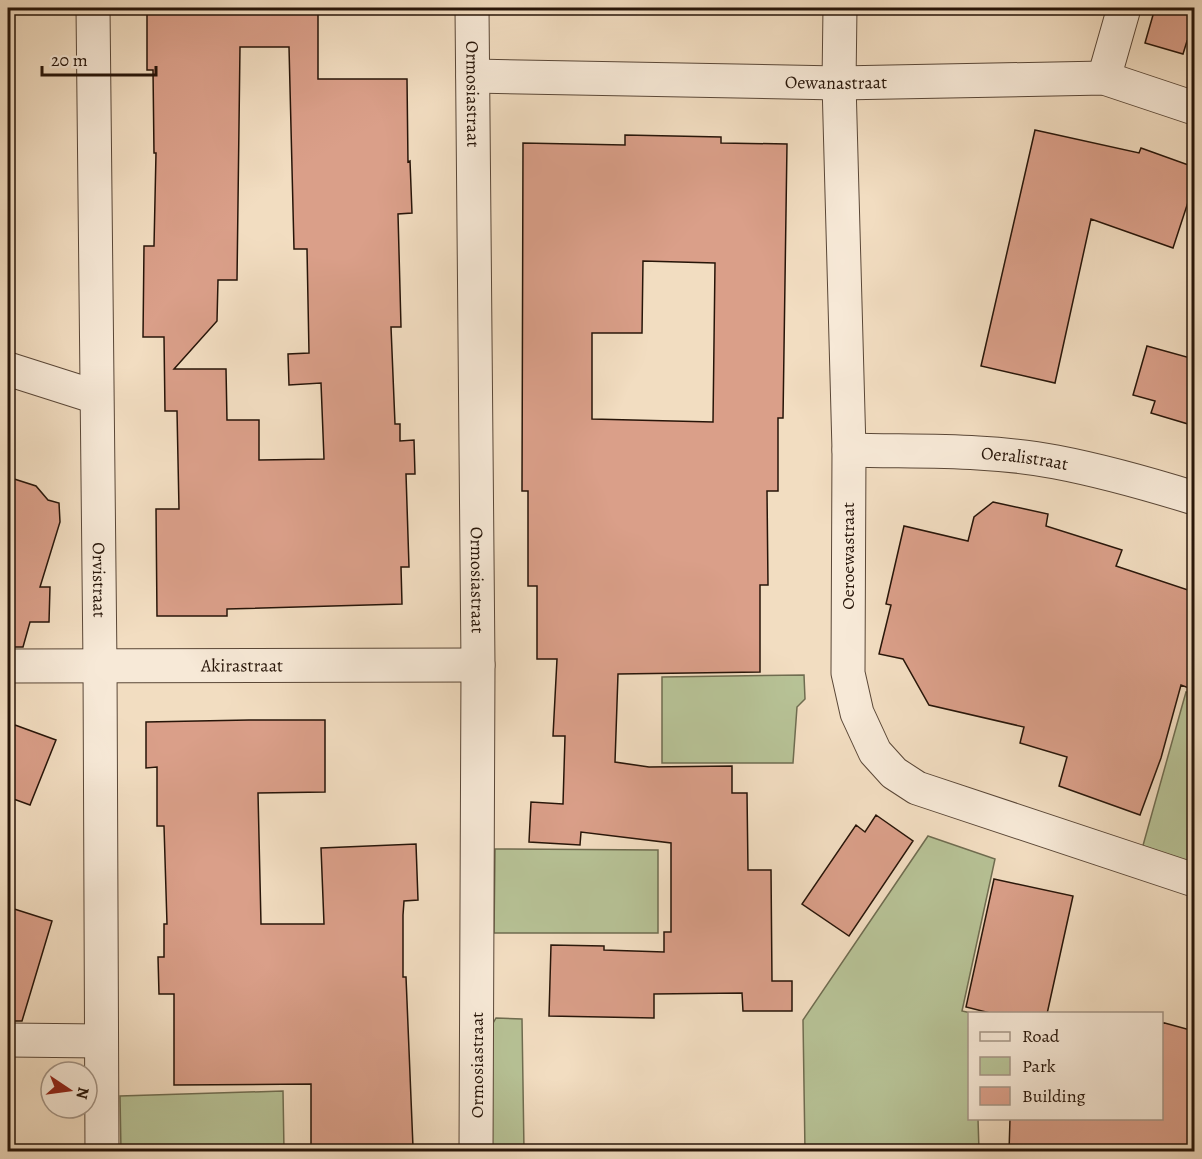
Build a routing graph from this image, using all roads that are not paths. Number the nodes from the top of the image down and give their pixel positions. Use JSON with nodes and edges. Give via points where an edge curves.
{"nodes":[{"id":1,"x":93,"y":8,"type":"edge"},
{"id":2,"x":472,"y":8,"type":"edge"},
{"id":3,"x":840,"y":8,"type":"edge"},
{"id":4,"x":1124,"y":8,"type":"edge"},
{"id":5,"x":472,"y":76,"type":"junction"},
{"id":6,"x":1104,"y":78,"type":"junction"},
{"id":7,"x":840,"y":83,"type":"junction"},
{"id":8,"x":1194,"y":108,"type":"edge"},
{"id":9,"x":8,"y":369,"type":"edge"},
{"id":10,"x":96,"y":397,"type":"junction"},
{"id":11,"x":849,"y":450,"type":"junction"},
{"id":12,"x":1194,"y":498,"type":"edge"},
{"id":13,"x":100,"y":665,"type":"junction"},
{"id":14,"x":478,"y":665,"type":"junction"},
{"id":15,"x":8,"y":666,"type":"edge"},
{"id":16,"x":1194,"y":880,"type":"edge"},
{"id":17,"x":8,"y":1040,"type":"edge"},
{"id":18,"x":101,"y":1041,"type":"junction"},
{"id":19,"x":102,"y":1152,"type":"edge"},
{"id":20,"x":476,"y":1152,"type":"edge"}],
"edges":[{"from":1,"to":10,"type":"street","name":"Orvistraat"},
{"from":2,"to":5,"type":"street","name":"Ormosiastraat"},
{"from":3,"to":7,"type":"street","name":"Oeroewastraat"},
{"from":4,"to":6,"type":"street"},
{"from":5,"to":7,"type":"street","name":"Oewanastraat"},
{"from":5,"to":14,"type":"street","name":"Ormosiastraat"},
{"from":6,"to":7,"type":"street","name":"Oewanastraat"},
{"from":6,"to":8,"type":"street","name":"Oewanastraat"},
{"from":7,"to":11,"type":"street","name":"Oeroewastraat"},
{"from":9,"to":10,"type":"street"},
{"from":10,"to":13,"type":"street","name":"Orvistraat"},
{"from":11,"to":12,"type":"street","name":"Oeralistraat","via":[[994,454],[1055,462]]},
{"from":11,"to":16,"type":"street","name":"Oeroewastraat","via":[[848,673],[857,713],[875,752],[894,773],[917,788]]},
{"from":13,"to":14,"type":"street","name":"Akirastraat"},
{"from":13,"to":15,"type":"street","name":"Akirastraat"},
{"from":13,"to":18,"type":"street","name":"Orvistraat"},
{"from":14,"to":20,"type":"street","name":"Ormosiastraat"},
{"from":17,"to":18,"type":"street"},
{"from":18,"to":19,"type":"street","name":"Orvistraat"}]}
